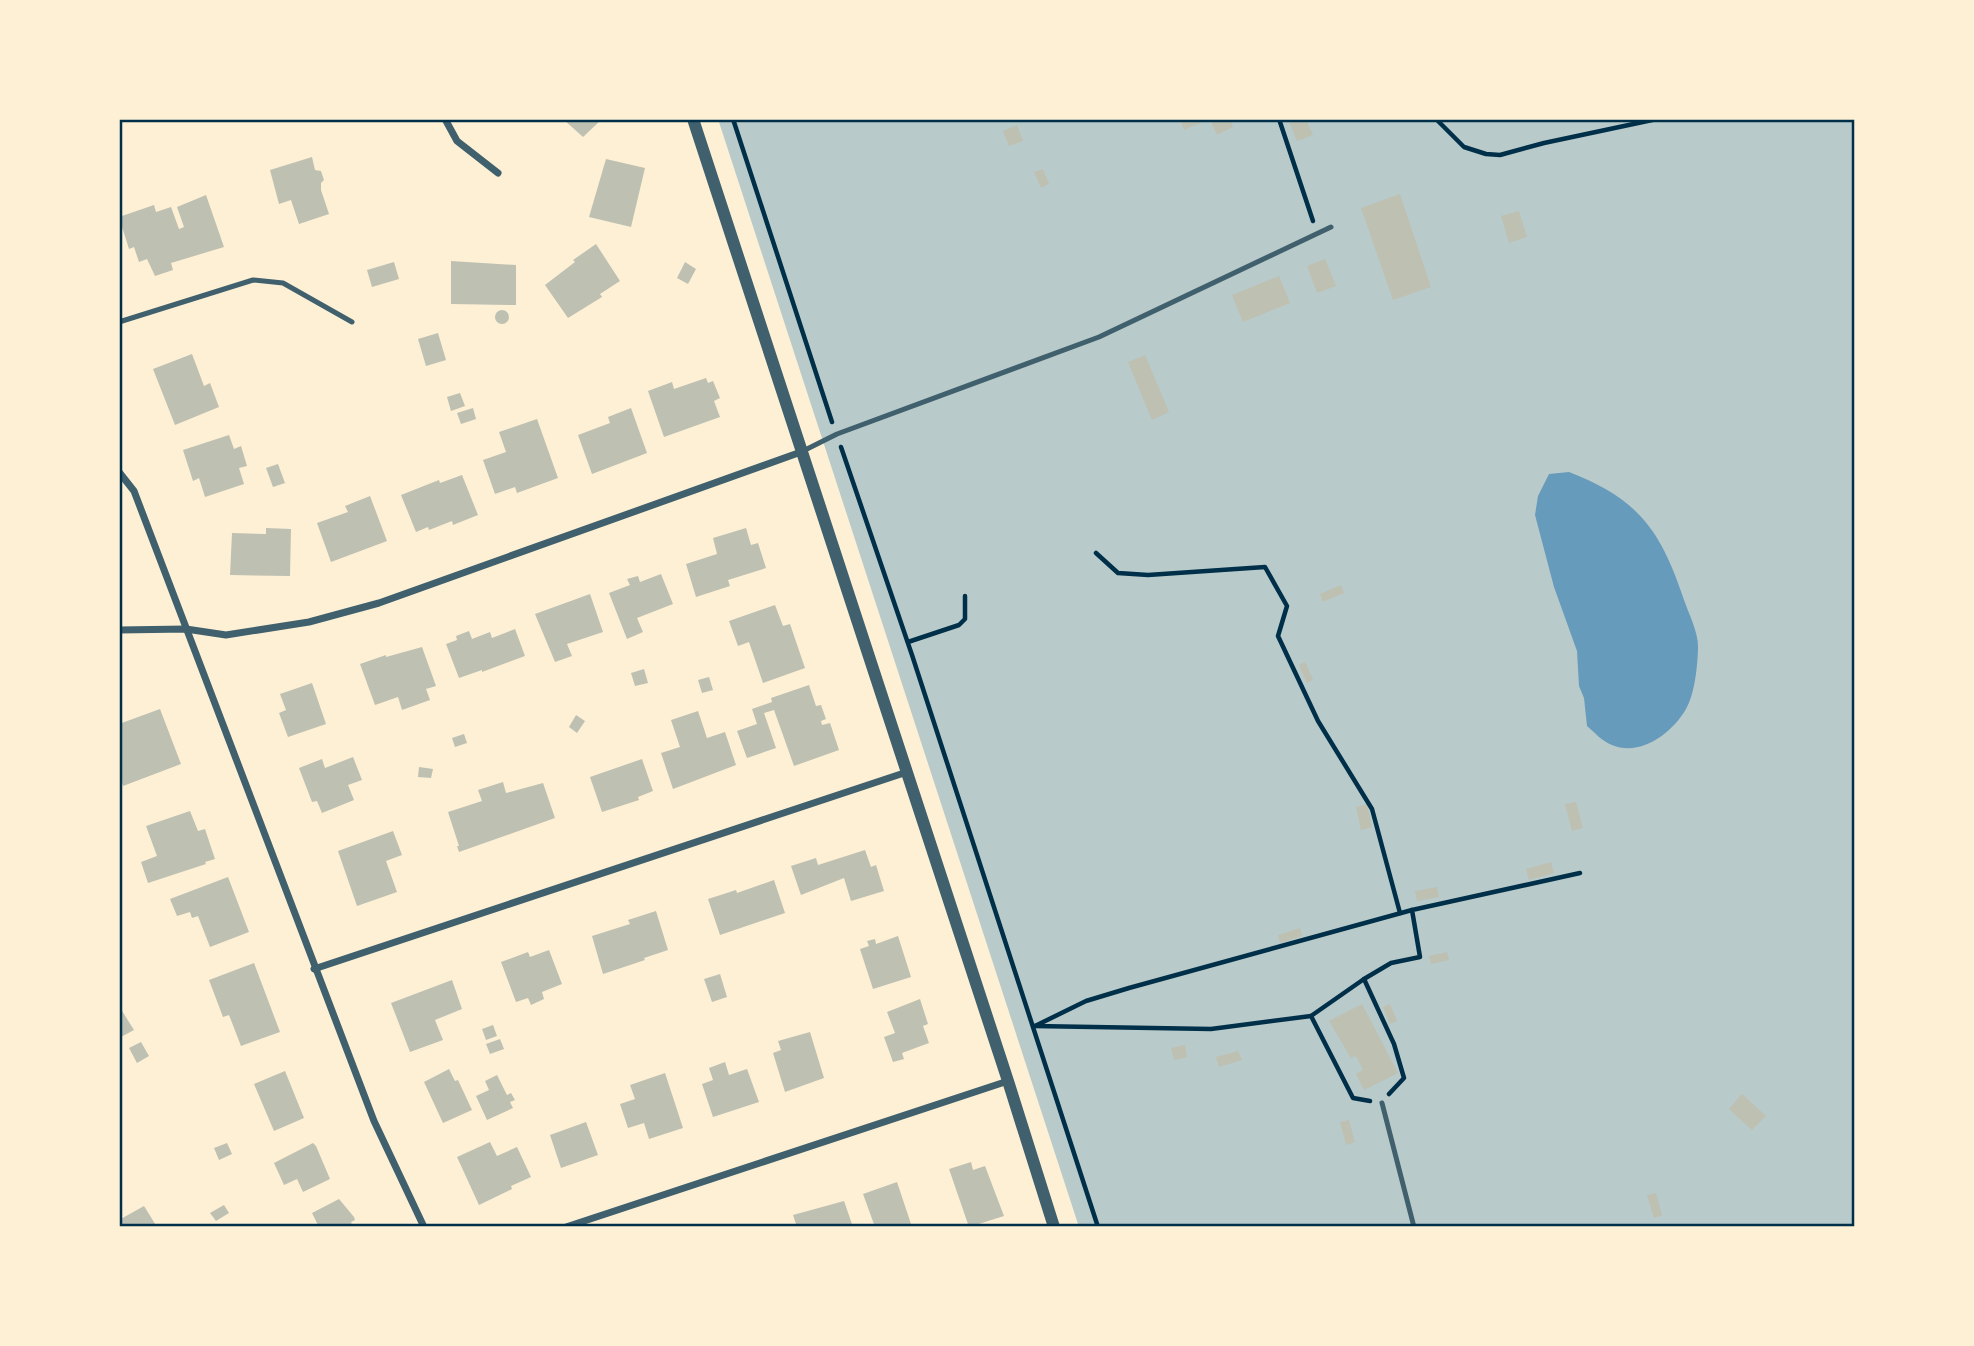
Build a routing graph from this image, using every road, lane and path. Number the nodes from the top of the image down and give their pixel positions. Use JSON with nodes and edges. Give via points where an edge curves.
{"nodes":[{"id":1,"x":445,"y":119,"type":"edge"},
{"id":2,"x":693,"y":119,"type":"edge"},
{"id":3,"x":733,"y":119,"type":"edge"},
{"id":4,"x":1279,"y":119,"type":"edge"},
{"id":5,"x":1436,"y":119,"type":"edge"},
{"id":6,"x":1657,"y":119,"type":"edge"},
{"id":7,"x":498,"y":173,"type":"dead end"},
{"id":8,"x":1331,"y":227,"type":"dead end"},
{"id":9,"x":1317,"y":234,"type":"junction"},
{"id":10,"x":119,"y":322,"type":"edge"},
{"id":11,"x":352,"y":322,"type":"dead end"},
{"id":12,"x":836,"y":434,"type":"junction"},
{"id":13,"x":801,"y":452,"type":"junction"},
{"id":14,"x":119,"y":472,"type":"edge"},
{"id":15,"x":1096,"y":553,"type":"dead end"},
{"id":16,"x":965,"y":596,"type":"dead end"},
{"id":17,"x":186,"y":629,"type":"junction"},
{"id":18,"x":119,"y":630,"type":"edge"},
{"id":19,"x":908,"y":642,"type":"junction"},
{"id":20,"x":907,"y":772,"type":"junction"},
{"id":21,"x":1580,"y":873,"type":"dead end"},
{"id":22,"x":1412,"y":910,"type":"junction"},
{"id":23,"x":1400,"y":913,"type":"junction"},
{"id":24,"x":314,"y":969,"type":"junction"},
{"id":25,"x":1364,"y":979,"type":"junction"},
{"id":26,"x":1311,"y":1016,"type":"junction"},
{"id":27,"x":1034,"y":1026,"type":"junction"},
{"id":28,"x":1008,"y":1081,"type":"junction"},
{"id":29,"x":1382,"y":1103,"type":"junction"},
{"id":30,"x":425,"y":1227,"type":"edge"},
{"id":31,"x":566,"y":1227,"type":"edge"},
{"id":32,"x":1054,"y":1227,"type":"edge"},
{"id":33,"x":1098,"y":1227,"type":"edge"},
{"id":34,"x":1414,"y":1227,"type":"edge"}],
"edges":[{"from":1,"to":7,"type":"street","via":[[457,141]]},
{"from":2,"to":13,"type":"street"},
{"from":3,"to":12,"type":"path"},
{"from":4,"to":9,"type":"path"},
{"from":5,"to":6,"type":"path","via":[[1464,146],[1500,155]]},
{"from":8,"to":9,"type":"lane"},
{"from":9,"to":12,"type":"lane","via":[[1099,337]]},
{"from":10,"to":11,"type":"lane","via":[[253,280],[283,283]]},
{"from":12,"to":13,"type":"lane"},
{"from":12,"to":19,"type":"path"},
{"from":13,"to":17,"type":"street","via":[[379,603],[309,622],[226,635]]},
{"from":13,"to":20,"type":"street"},
{"from":14,"to":17,"type":"street","via":[[134,491]]},
{"from":15,"to":23,"type":"path","via":[[1118,573],[1265,567],[1287,606],[1278,636],[1318,721],[1372,809]]},
{"from":16,"to":19,"type":"path","via":[[965,619],[959,625]]},
{"from":17,"to":18,"type":"street"},
{"from":17,"to":24,"type":"street"},
{"from":19,"to":27,"type":"path"},
{"from":20,"to":24,"type":"street"},
{"from":20,"to":28,"type":"street"},
{"from":21,"to":22,"type":"path"},
{"from":22,"to":23,"type":"path"},
{"from":22,"to":25,"type":"path","via":[[1420,957],[1391,963]]},
{"from":23,"to":27,"type":"path","via":[[1086,1001]]},
{"from":24,"to":30,"type":"street","via":[[374,1121]]},
{"from":25,"to":26,"type":"path"},
{"from":25,"to":29,"type":"path","via":[[1404,1077]]},
{"from":26,"to":27,"type":"path","via":[[1211,1029]]},
{"from":26,"to":29,"type":"path","via":[[1353,1098]]},
{"from":27,"to":33,"type":"path"},
{"from":28,"to":31,"type":"street"},
{"from":28,"to":32,"type":"street"},
{"from":29,"to":34,"type":"lane"}]}
